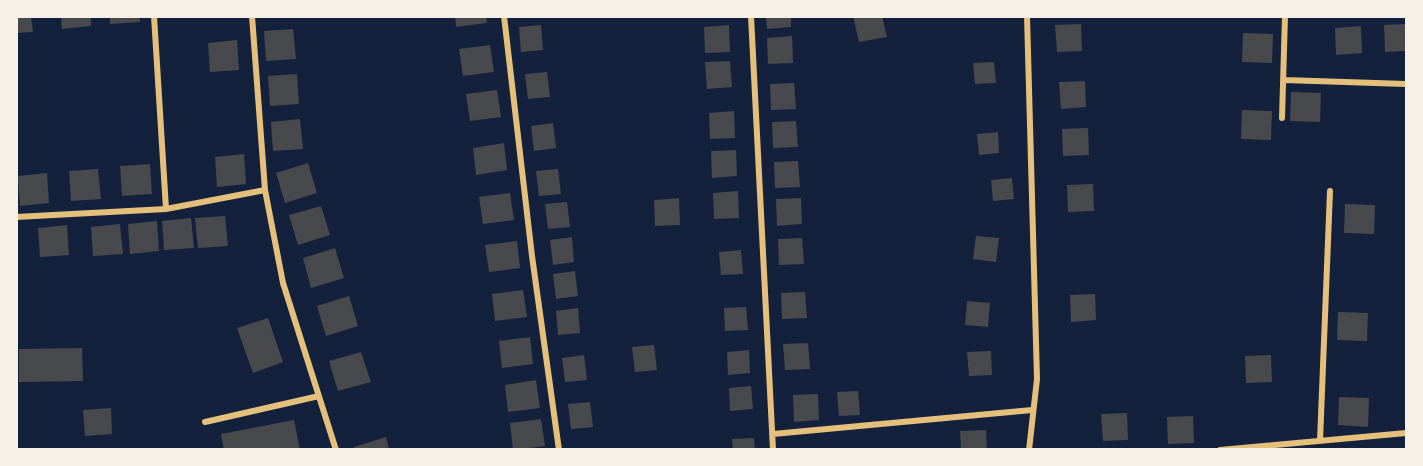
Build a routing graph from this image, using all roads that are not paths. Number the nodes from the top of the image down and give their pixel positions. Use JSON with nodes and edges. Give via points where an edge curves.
{"nodes":[{"id":1,"x":154,"y":16,"type":"edge"},
{"id":2,"x":252,"y":16,"type":"edge"},
{"id":3,"x":504,"y":16,"type":"edge"},
{"id":4,"x":751,"y":16,"type":"edge"},
{"id":5,"x":1027,"y":16,"type":"edge"},
{"id":6,"x":1285,"y":16,"type":"edge"},
{"id":7,"x":1284,"y":80,"type":"junction"},
{"id":8,"x":1407,"y":84,"type":"edge"},
{"id":9,"x":1282,"y":118,"type":"dead end"},
{"id":10,"x":265,"y":190,"type":"junction"},
{"id":11,"x":1330,"y":191,"type":"dead end"},
{"id":12,"x":166,"y":209,"type":"junction"},
{"id":13,"x":16,"y":217,"type":"edge"},
{"id":14,"x":319,"y":396,"type":"junction"},
{"id":15,"x":1032,"y":410,"type":"junction"},
{"id":16,"x":205,"y":422,"type":"dead end"},
{"id":17,"x":1407,"y":433,"type":"edge"},
{"id":18,"x":773,"y":434,"type":"junction"},
{"id":19,"x":1320,"y":441,"type":"junction"},
{"id":20,"x":336,"y":450,"type":"edge"},
{"id":21,"x":559,"y":450,"type":"edge"},
{"id":22,"x":773,"y":450,"type":"edge"},
{"id":23,"x":1029,"y":450,"type":"edge"},
{"id":24,"x":1222,"y":450,"type":"edge"}],
"edges":[{"from":1,"to":12,"type":"street"},
{"from":2,"to":10,"type":"street"},
{"from":3,"to":21,"type":"street"},
{"from":4,"to":18,"type":"street"},
{"from":5,"to":15,"type":"street","via":[[1037,379]]},
{"from":6,"to":7,"type":"street"},
{"from":7,"to":8,"type":"street"},
{"from":7,"to":9,"type":"street"},
{"from":10,"to":12,"type":"street"},
{"from":10,"to":14,"type":"street","via":[[284,283]]},
{"from":11,"to":19,"type":"street"},
{"from":12,"to":13,"type":"street"},
{"from":14,"to":16,"type":"street"},
{"from":14,"to":20,"type":"street"},
{"from":15,"to":18,"type":"street"},
{"from":15,"to":23,"type":"street"},
{"from":17,"to":19,"type":"street"},
{"from":18,"to":22,"type":"street"},
{"from":19,"to":24,"type":"street"}]}
